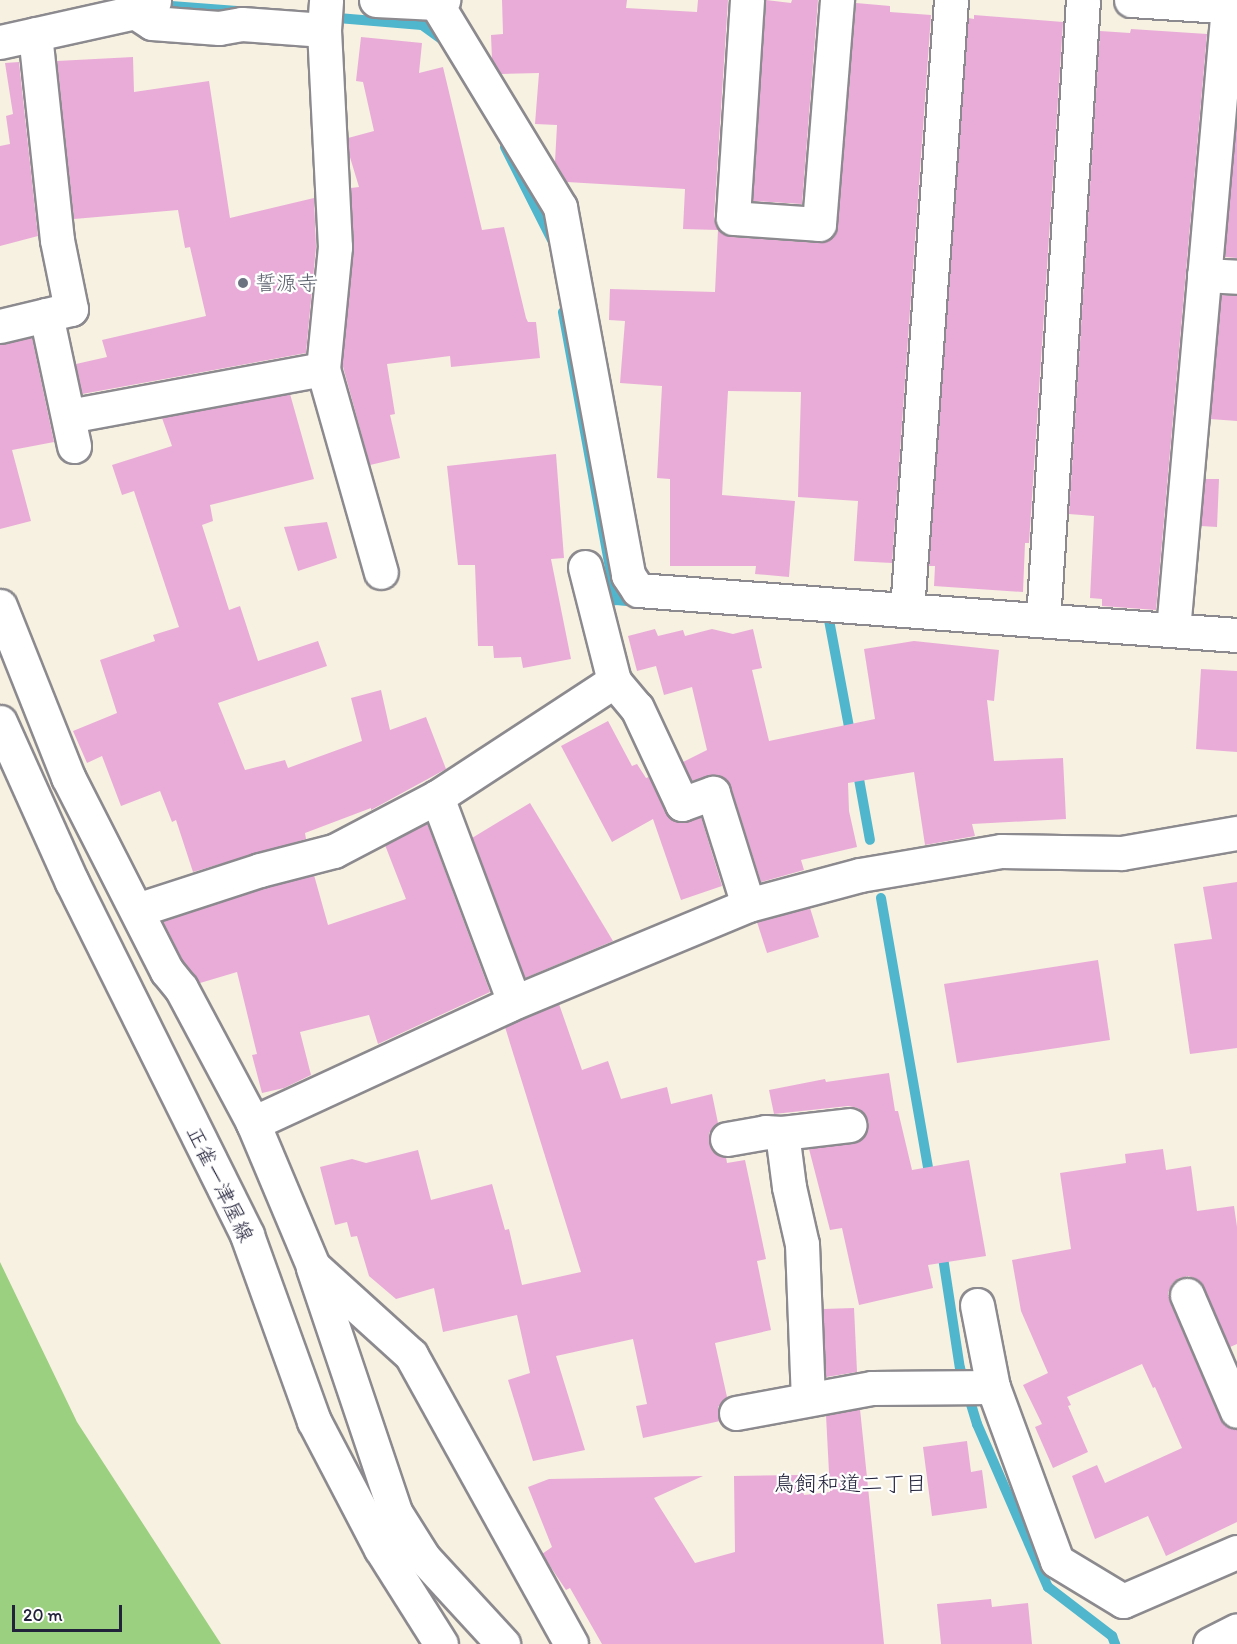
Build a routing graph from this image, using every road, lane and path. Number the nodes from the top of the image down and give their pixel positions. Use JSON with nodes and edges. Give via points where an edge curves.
{"nodes":[{"id":1,"x":376,"y":0,"type":"edge"},
{"id":2,"x":747,"y":0,"type":"edge"},
{"id":3,"x":837,"y":0,"type":"edge"},
{"id":4,"x":951,"y":0,"type":"edge"},
{"id":5,"x":1083,"y":0,"type":"edge"},
{"id":6,"x":1131,"y":0,"type":"edge"},
{"id":7,"x":440,"y":2,"type":"edge"},
{"id":8,"x":1179,"y":2,"type":"edge"},
{"id":9,"x":145,"y":6,"type":"edge"},
{"id":10,"x":1232,"y":7,"type":"edge"},
{"id":11,"x":325,"y":15,"type":"edge"},
{"id":12,"x":35,"y":34,"type":"junction"},
{"id":13,"x":0,"y":42,"type":"edge"},
{"id":14,"x":1225,"y":176,"type":"edge"},
{"id":15,"x":1204,"y":274,"type":"junction"},
{"id":16,"x":1237,"y":277,"type":"edge"},
{"id":17,"x":46,"y":315,"type":"junction"},
{"id":18,"x":0,"y":326,"type":"edge"},
{"id":19,"x":323,"y":369,"type":"junction"},
{"id":20,"x":585,"y":567,"type":"dead end"},
{"id":21,"x":381,"y":572,"type":"dead end"},
{"id":22,"x":0,"y":606,"type":"edge"},
{"id":23,"x":907,"y":610,"type":"junction"},
{"id":24,"x":1043,"y":620,"type":"junction"},
{"id":25,"x":1173,"y":630,"type":"junction"},
{"id":26,"x":1237,"y":635,"type":"edge"},
{"id":27,"x":614,"y":681,"type":"junction"},
{"id":28,"x":0,"y":722,"type":"edge"},
{"id":29,"x":437,"y":797,"type":"junction"},
{"id":30,"x":1237,"y":833,"type":"edge"},
{"id":31,"x":748,"y":905,"type":"junction"},
{"id":32,"x":137,"y":910,"type":"junction"},
{"id":33,"x":514,"y":1002,"type":"junction"},
{"id":34,"x":253,"y":1123,"type":"junction"},
{"id":35,"x":850,"y":1125,"type":"dead end"},
{"id":36,"x":782,"y":1133,"type":"junction"},
{"id":37,"x":727,"y":1139,"type":"dead end"},
{"id":38,"x":313,"y":1266,"type":"junction"},
{"id":39,"x":1187,"y":1295,"type":"dead end"},
{"id":40,"x":977,"y":1305,"type":"dead end"},
{"id":41,"x":993,"y":1387,"type":"junction"},
{"id":42,"x":808,"y":1399,"type":"junction"},
{"id":43,"x":1237,"y":1411,"type":"edge"},
{"id":44,"x":736,"y":1413,"type":"dead end"},
{"id":45,"x":1237,"y":1552,"type":"edge"},
{"id":46,"x":1237,"y":1630,"type":"edge"},
{"id":47,"x":441,"y":1644,"type":"edge"},
{"id":48,"x":503,"y":1644,"type":"edge"},
{"id":49,"x":571,"y":1644,"type":"edge"},
{"id":50,"x":1210,"y":1644,"type":"edge"}],
"edges":[{"from":1,"to":7,"type":"street"},
{"from":2,"to":3,"type":"street","via":[[733,218],[819,224]]},
{"from":4,"to":23,"type":"street"},
{"from":5,"to":24,"type":"street"},
{"from":6,"to":8,"type":"street"},
{"from":7,"to":23,"type":"street","via":[[560,207],[628,575],[638,590]]},
{"from":8,"to":10,"type":"street"},
{"from":9,"to":11,"type":"street","via":[[152,23],[219,28]]},
{"from":9,"to":12,"type":"street"},
{"from":10,"to":14,"type":"street"},
{"from":11,"to":19,"type":"street","via":[[335,247]]},
{"from":12,"to":13,"type":"street"},
{"from":12,"to":17,"type":"street","via":[[57,240],[71,309]]},
{"from":14,"to":15,"type":"street"},
{"from":15,"to":16,"type":"street"},
{"from":15,"to":25,"type":"street"},
{"from":17,"to":18,"type":"street"},
{"from":17,"to":19,"type":"street","via":[[71,431]]},
{"from":19,"to":21,"type":"street"},
{"from":20,"to":27,"type":"street"},
{"from":22,"to":32,"type":"street","via":[[68,777]]},
{"from":23,"to":24,"type":"street"},
{"from":24,"to":25,"type":"street"},
{"from":25,"to":26,"type":"street"},
{"from":27,"to":29,"type":"street"},
{"from":27,"to":31,"type":"street","via":[[637,708],[682,804],[713,793]]},
{"from":28,"to":47,"type":"street","name":"正雀一津屋線","via":[[72,882],[247,1235],[314,1421],[381,1549]]},
{"from":29,"to":32,"type":"street","via":[[334,851],[260,870]]},
{"from":29,"to":33,"type":"street"},
{"from":30,"to":31,"type":"street","via":[[1122,853],[1001,851],[860,875]]},
{"from":31,"to":33,"type":"street"},
{"from":32,"to":34,"type":"street"},
{"from":33,"to":34,"type":"street"},
{"from":34,"to":38,"type":"street"},
{"from":35,"to":36,"type":"street"},
{"from":36,"to":37,"type":"street"},
{"from":36,"to":42,"type":"street","via":[[802,1244]]},
{"from":38,"to":48,"type":"street","via":[[395,1512],[424,1558]]},
{"from":38,"to":49,"type":"street","via":[[411,1355]]},
{"from":39,"to":43,"type":"street"},
{"from":40,"to":41,"type":"street"},
{"from":41,"to":42,"type":"street","via":[[872,1388]]},
{"from":41,"to":45,"type":"street","via":[[1057,1561],[1123,1601]]},
{"from":42,"to":44,"type":"street"},
{"from":46,"to":50,"type":"street"}]}
